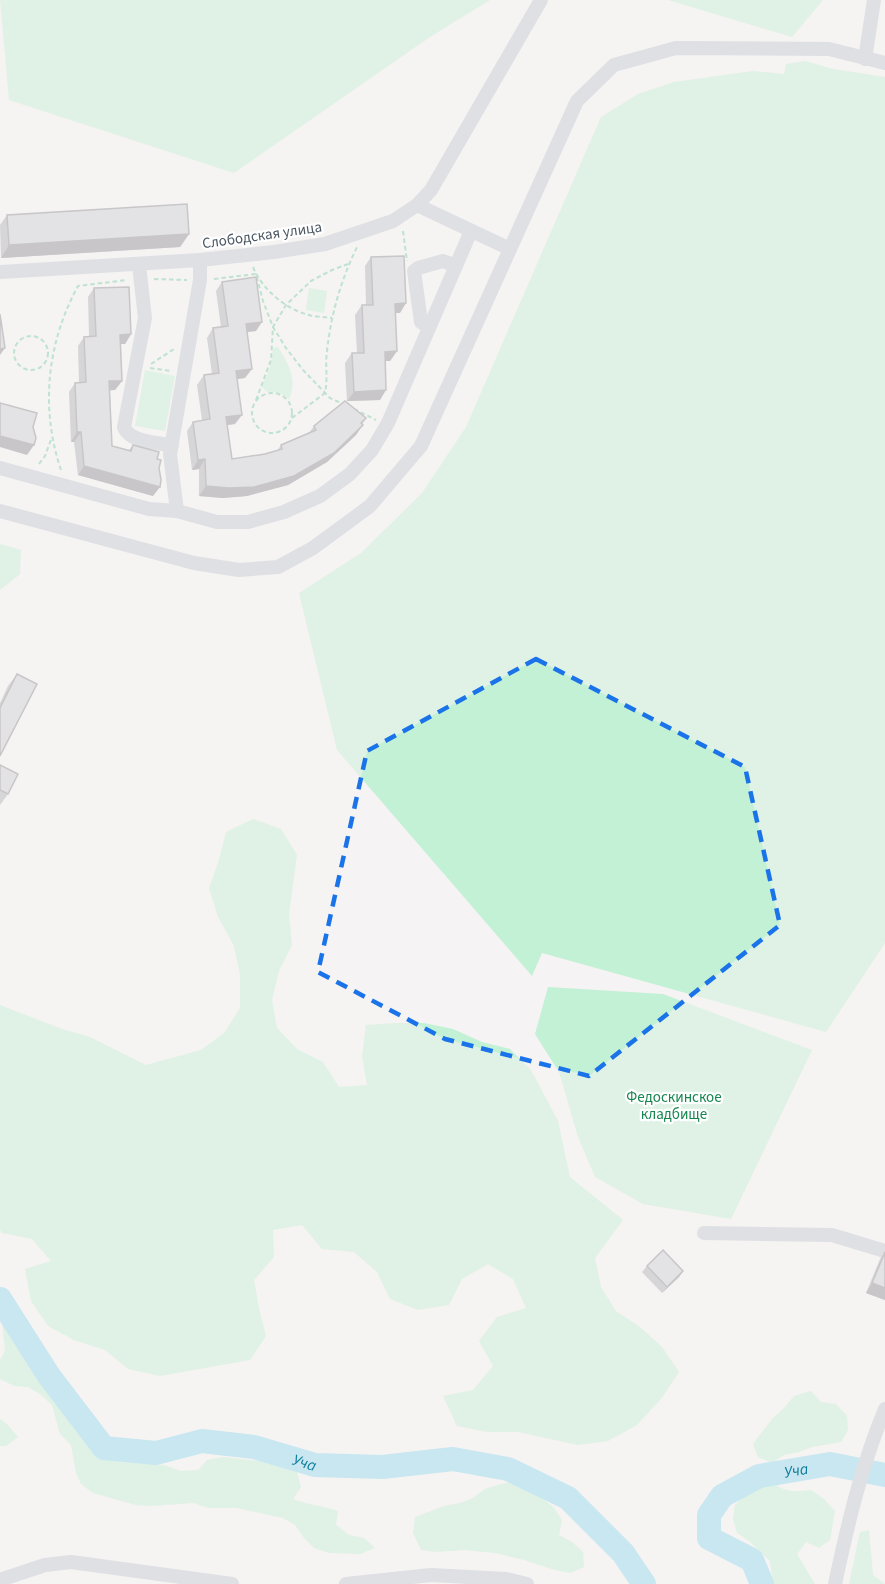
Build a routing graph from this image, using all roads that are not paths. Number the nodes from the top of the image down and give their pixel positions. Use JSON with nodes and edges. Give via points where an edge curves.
{"nodes":[{"id":1,"x":541,"y":0,"type":"edge"},
{"id":2,"x":874,"y":0,"type":"edge"},
{"id":3,"x":866,"y":59,"type":"junction"},
{"id":4,"x":885,"y":63,"type":"edge"},
{"id":5,"x":417,"y":206,"type":"junction"},
{"id":6,"x":471,"y":231,"type":"junction"},
{"id":7,"x":510,"y":249,"type":"junction"},
{"id":8,"x":200,"y":260,"type":"junction"},
{"id":9,"x":139,"y":264,"type":"junction"},
{"id":10,"x":456,"y":266,"type":"junction"},
{"id":11,"x":0,"y":272,"type":"edge"},
{"id":12,"x":429,"y":328,"type":"junction"},
{"id":13,"x":172,"y":446,"type":"junction"},
{"id":14,"x":0,"y":468,"type":"edge"},
{"id":15,"x":0,"y":511,"type":"edge"},
{"id":16,"x":177,"y":511,"type":"junction"},
{"id":17,"x":704,"y":1233,"type":"dead end"},
{"id":18,"x":885,"y":1251,"type":"edge"},
{"id":19,"x":885,"y":1409,"type":"edge"},
{"id":20,"x":0,"y":1580,"type":"edge"},
{"id":21,"x":374,"y":1582,"type":"edge"},
{"id":22,"x":232,"y":1584,"type":"edge"},
{"id":23,"x":346,"y":1584,"type":"edge"},
{"id":24,"x":527,"y":1584,"type":"edge"},
{"id":25,"x":835,"y":1584,"type":"edge"}],
"edges":[{"from":1,"to":5,"type":"street","via":[[431,190]]},
{"from":2,"to":3,"type":"street"},
{"from":3,"to":4,"type":"street"},
{"from":3,"to":7,"type":"street","via":[[829,49],[676,48],[614,65],[577,101]]},
{"from":5,"to":6,"type":"street"},
{"from":5,"to":8,"type":"street","name":"Слободская улица","via":[[393,221],[325,244]]},
{"from":6,"to":7,"type":"street"},
{"from":6,"to":10,"type":"street"},
{"from":7,"to":15,"type":"street","via":[[421,446],[370,506],[313,549],[278,567],[239,570],[194,563]]},
{"from":8,"to":9,"type":"street","name":"Слободская улица"},
{"from":8,"to":13,"type":"street"},
{"from":9,"to":11,"type":"street","name":"Слободская улица"},
{"from":9,"to":13,"type":"street","via":[[145,318],[124,427],[134,438]]},
{"from":10,"to":12,"type":"street"},
{"from":10,"to":12,"type":"street","via":[[444,261],[414,271],[421,322]]},
{"from":12,"to":16,"type":"street","via":[[387,425],[372,450],[350,474],[320,496],[248,522],[217,522]]},
{"from":13,"to":16,"type":"street"},
{"from":14,"to":16,"type":"street","via":[[149,509]]},
{"from":17,"to":18,"type":"street","via":[[832,1235]]},
{"from":19,"to":25,"type":"street","via":[[856,1489]]},
{"from":20,"to":22,"type":"street","via":[[45,1565],[71,1562]]},
{"from":21,"to":23,"type":"street"},
{"from":21,"to":24,"type":"street","via":[[431,1575],[506,1579]]}]}
